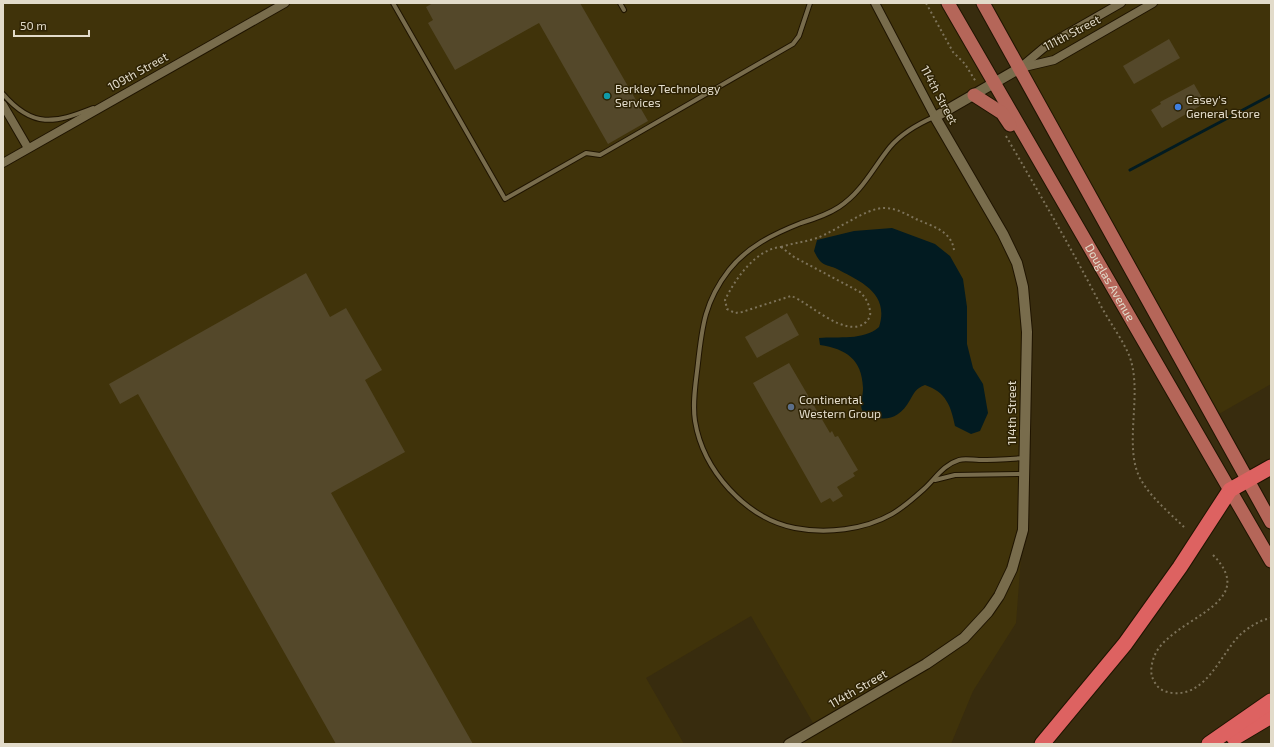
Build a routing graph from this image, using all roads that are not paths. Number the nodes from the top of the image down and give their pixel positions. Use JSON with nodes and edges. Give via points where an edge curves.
{"nodes":[{"id":1,"x":285,"y":3,"type":"edge"},
{"id":2,"x":393,"y":3,"type":"edge"},
{"id":3,"x":620,"y":3,"type":"edge"},
{"id":4,"x":810,"y":3,"type":"edge"},
{"id":5,"x":875,"y":3,"type":"edge"},
{"id":6,"x":948,"y":3,"type":"edge"},
{"id":7,"x":983,"y":3,"type":"edge"},
{"id":8,"x":1121,"y":3,"type":"edge"},
{"id":9,"x":1153,"y":3,"type":"edge"},
{"id":10,"x":624,"y":10,"type":"dead end"},
{"id":11,"x":1020,"y":68,"type":"junction"},
{"id":12,"x":994,"y":83,"type":"junction"},
{"id":13,"x":977,"y":93,"type":"junction"},
{"id":14,"x":3,"y":94,"type":"edge"},
{"id":15,"x":112,"y":101,"type":"junction"},
{"id":16,"x":3,"y":105,"type":"edge"},
{"id":17,"x":934,"y":117,"type":"junction"},
{"id":18,"x":28,"y":148,"type":"junction"},
{"id":19,"x":1032,"y":148,"type":"junction"},
{"id":20,"x":3,"y":163,"type":"edge"},
{"id":21,"x":1025,"y":458,"type":"junction"},
{"id":22,"x":1271,"y":467,"type":"edge"},
{"id":23,"x":1025,"y":474,"type":"junction"},
{"id":24,"x":934,"y":480,"type":"junction"},
{"id":25,"x":1248,"y":480,"type":"junction"},
{"id":26,"x":1230,"y":490,"type":"junction"},
{"id":27,"x":1271,"y":522,"type":"edge"},
{"id":28,"x":1271,"y":561,"type":"edge"},
{"id":29,"x":1271,"y":701,"type":"edge"},
{"id":30,"x":1271,"y":716,"type":"edge"},
{"id":31,"x":788,"y":744,"type":"edge"},
{"id":32,"x":1042,"y":744,"type":"edge"},
{"id":33,"x":1209,"y":744,"type":"edge"},
{"id":34,"x":1223,"y":744,"type":"edge"}],
"edges":[{"from":1,"to":15,"type":"street","name":"109th Street"},
{"from":2,"to":4,"type":"lane","via":[[505,199],[586,153],[600,155],[793,44],[799,36]]},
{"from":3,"to":10,"type":"lane"},
{"from":5,"to":17,"type":"street","name":"114th Street"},
{"from":6,"to":12,"type":"main road","name":"Douglas Avenue"},
{"from":7,"to":11,"type":"main road","name":"Douglas Avenue"},
{"from":8,"to":11,"type":"street","name":"111th Street","via":[[1046,46]]},
{"from":9,"to":11,"type":"street","name":"111th Street","via":[[1054,60]]},
{"from":11,"to":12,"type":"street","name":"111th Street"},
{"from":11,"to":25,"type":"main road","name":"Douglas Avenue"},
{"from":12,"to":13,"type":"street","name":"111th Street"},
{"from":12,"to":19,"type":"main road","name":"Douglas Avenue"},
{"from":13,"to":17,"type":"street","name":"111th Street"},
{"from":13,"to":19,"type":"main road","via":[[1002,113],[1017,138]]},
{"from":14,"to":15,"type":"lane","via":[[10,103],[22,111],[52,121]]},
{"from":15,"to":18,"type":"street","name":"109th Street"},
{"from":16,"to":18,"type":"street"},
{"from":17,"to":21,"type":"street","name":"114th Street","via":[[1003,234],[1023,287],[1026,332]]},
{"from":17,"to":24,"type":"lane","via":[[920,123],[890,147],[869,179],[840,207],[763,240],[729,270],[709,301],[701,327],[694,406],[701,443],[720,478],[752,508],[785,525],[820,530],[845,529],[870,523],[891,515]]},
{"from":18,"to":20,"type":"street","name":"109th Street"},
{"from":19,"to":26,"type":"main road","name":"Douglas Avenue"},
{"from":21,"to":23,"type":"street","name":"114th Street"},
{"from":21,"to":24,"type":"lane","via":[[961,459],[940,471]]},
{"from":22,"to":25,"type":"highway"},
{"from":23,"to":24,"type":"lane","via":[[955,475]]},
{"from":23,"to":31,"type":"street","name":"114th Street","via":[[1023,530],[1018,553],[1007,582],[988,612],[964,638],[952,646]]},
{"from":25,"to":26,"type":"highway"},
{"from":25,"to":27,"type":"main road","name":"Douglas Avenue"},
{"from":26,"to":28,"type":"main road","name":"Douglas Avenue"},
{"from":26,"to":32,"type":"highway","via":[[1180,568],[1125,644]]},
{"from":29,"to":33,"type":"highway"},
{"from":30,"to":34,"type":"highway"}]}
